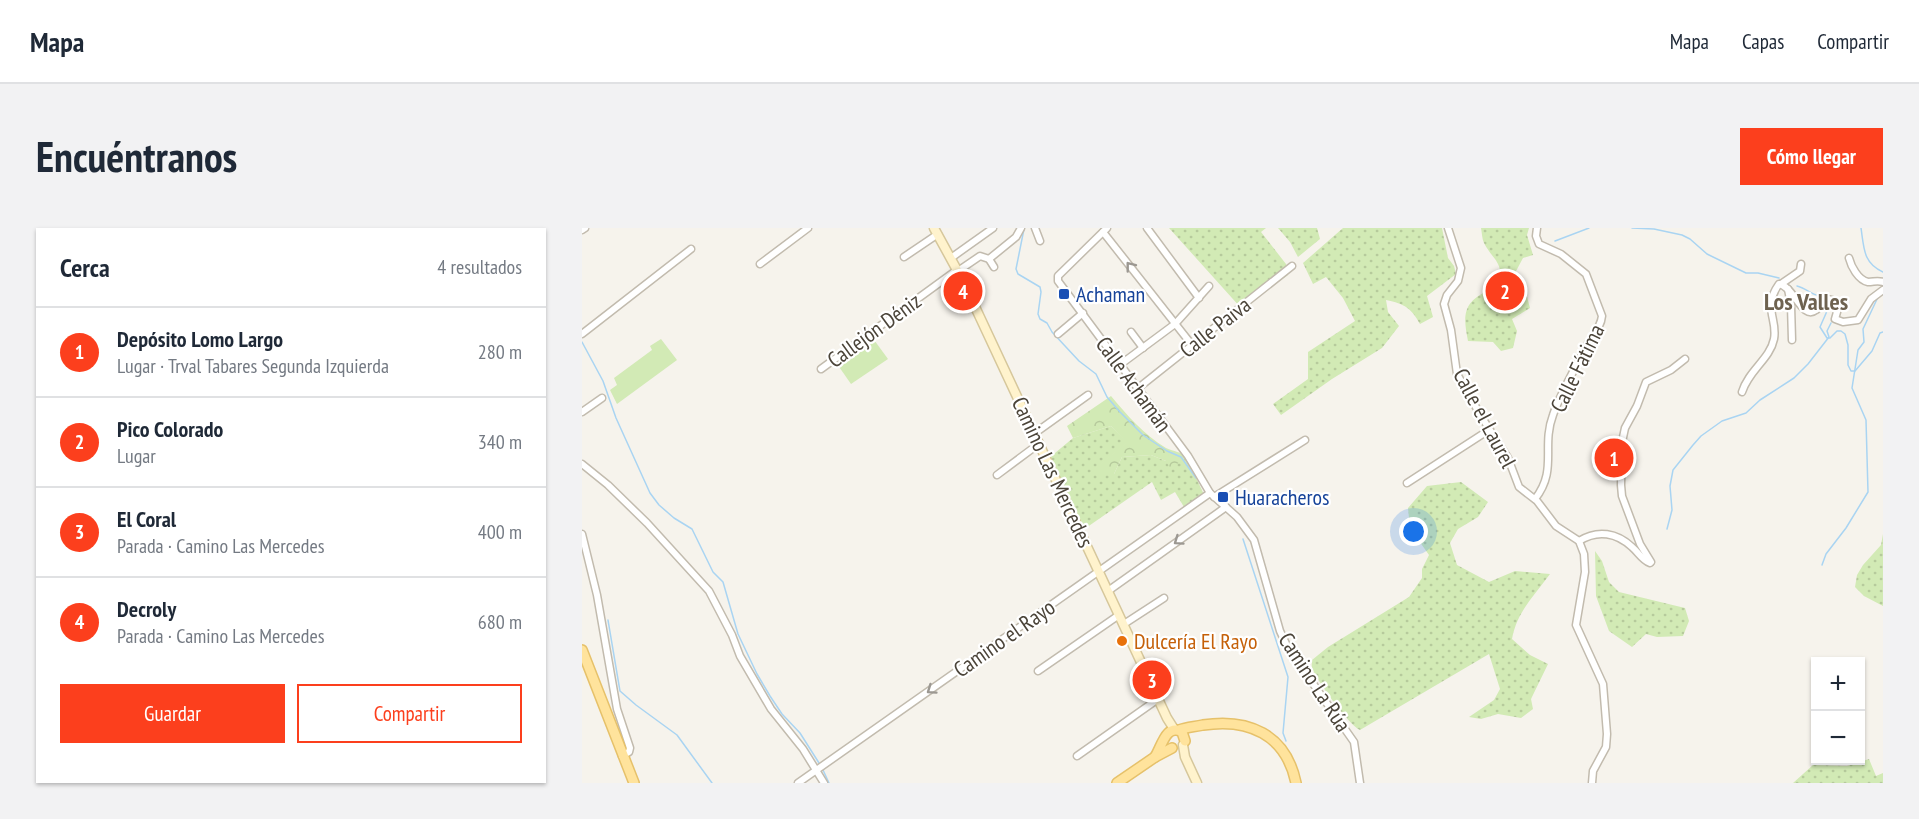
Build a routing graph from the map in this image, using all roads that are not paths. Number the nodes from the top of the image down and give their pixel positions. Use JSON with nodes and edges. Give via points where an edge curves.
{"nodes":[{"id":1,"x":808,"y":228,"type":"edge"},
{"id":2,"x":993,"y":228,"type":"edge"},
{"id":3,"x":1021,"y":228,"type":"edge"},
{"id":4,"x":1035,"y":228,"type":"edge"},
{"id":5,"x":1147,"y":228,"type":"edge"},
{"id":6,"x":1448,"y":228,"type":"edge"},
{"id":7,"x":1537,"y":228,"type":"edge"},
{"id":8,"x":1105,"y":230,"type":"edge"},
{"id":9,"x":936,"y":231,"type":"edge"},
{"id":10,"x":1040,"y":241,"type":"dead end"},
{"id":11,"x":691,"y":249,"type":"dead end"},
{"id":12,"x":904,"y":257,"type":"dead end"},
{"id":13,"x":951,"y":258,"type":"junction"},
{"id":14,"x":1849,"y":258,"type":"dead end"},
{"id":15,"x":989,"y":259,"type":"junction"},
{"id":16,"x":760,"y":264,"type":"dead end"},
{"id":17,"x":1801,"y":264,"type":"dead end"},
{"id":18,"x":1292,"y":266,"type":"dead end"},
{"id":19,"x":994,"y":267,"type":"dead end"},
{"id":20,"x":958,"y":271,"type":"junction"},
{"id":21,"x":1883,"y":282,"type":"edge"},
{"id":22,"x":1781,"y":284,"type":"junction"},
{"id":23,"x":1209,"y":286,"type":"dead end"},
{"id":24,"x":1789,"y":288,"type":"junction"},
{"id":25,"x":1883,"y":290,"type":"edge"},
{"id":26,"x":1199,"y":298,"type":"junction"},
{"id":27,"x":1083,"y":313,"type":"junction"},
{"id":28,"x":1175,"y":324,"type":"junction"},
{"id":29,"x":1131,"y":332,"type":"dead end"},
{"id":30,"x":582,"y":334,"type":"edge"},
{"id":31,"x":1058,"y":334,"type":"dead end"},
{"id":32,"x":1792,"y":340,"type":"dead end"},
{"id":33,"x":1192,"y":345,"type":"junction"},
{"id":34,"x":1143,"y":348,"type":"junction"},
{"id":35,"x":1685,"y":359,"type":"dead end"},
{"id":36,"x":1121,"y":364,"type":"junction"},
{"id":37,"x":821,"y":369,"type":"dead end"},
{"id":38,"x":1137,"y":389,"type":"junction"},
{"id":39,"x":1742,"y":392,"type":"dead end"},
{"id":40,"x":1088,"y":395,"type":"dead end"},
{"id":41,"x":602,"y":398,"type":"dead end"},
{"id":42,"x":582,"y":412,"type":"edge"},
{"id":43,"x":1489,"y":430,"type":"junction"},
{"id":44,"x":1035,"y":433,"type":"junction"},
{"id":45,"x":1305,"y":440,"type":"dead end"},
{"id":46,"x":1040,"y":443,"type":"junction"},
{"id":47,"x":582,"y":464,"type":"edge"},
{"id":48,"x":997,"y":475,"type":"dead end"},
{"id":49,"x":1407,"y":483,"type":"dead end"},
{"id":50,"x":1212,"y":495,"type":"junction"},
{"id":51,"x":1535,"y":499,"type":"junction"},
{"id":52,"x":1226,"y":507,"type":"junction"},
{"id":53,"x":582,"y":534,"type":"edge"},
{"id":54,"x":1579,"y":541,"type":"junction"},
{"id":55,"x":1099,"y":571,"type":"junction"},
{"id":56,"x":1108,"y":591,"type":"junction"},
{"id":57,"x":1164,"y":598,"type":"dead end"},
{"id":58,"x":1119,"y":615,"type":"junction"},
{"id":59,"x":1124,"y":624,"type":"junction"},
{"id":60,"x":582,"y":650,"type":"edge"},
{"id":61,"x":1038,"y":671,"type":"dead end"},
{"id":62,"x":1158,"y":699,"type":"junction"},
{"id":63,"x":1202,"y":726,"type":"junction"},
{"id":64,"x":1171,"y":733,"type":"junction"},
{"id":65,"x":1179,"y":746,"type":"junction"},
{"id":66,"x":622,"y":756,"type":"junction"},
{"id":67,"x":1077,"y":756,"type":"dead end"},
{"id":68,"x":1155,"y":757,"type":"junction"},
{"id":69,"x":817,"y":770,"type":"junction"},
{"id":70,"x":633,"y":783,"type":"edge"},
{"id":71,"x":798,"y":783,"type":"edge"},
{"id":72,"x":824,"y":783,"type":"edge"},
{"id":73,"x":1118,"y":783,"type":"edge"},
{"id":74,"x":1197,"y":783,"type":"edge"},
{"id":75,"x":1296,"y":783,"type":"edge"},
{"id":76,"x":1360,"y":783,"type":"edge"},
{"id":77,"x":1592,"y":783,"type":"edge"}],
"edges":[{"from":1,"to":16,"type":"street"},
{"from":2,"to":13,"type":"street"},
{"from":3,"to":15,"type":"street"},
{"from":4,"to":10,"type":"street"},
{"from":5,"to":26,"type":"street"},
{"from":6,"to":43,"type":"street","name":"Calle el Laurel","via":[[1461,268],[1444,301],[1456,370]]},
{"from":7,"to":51,"type":"street","name":"Calle Fátima","via":[[1539,244],[1562,254],[1587,276],[1602,316],[1553,415],[1548,440],[1549,471]]},
{"from":8,"to":27,"type":"street","name":"Calle Achamán","via":[[1058,276]]},
{"from":28,"to":8,"type":"street","one_way":true},
{"from":9,"to":12,"type":"street"},
{"from":9,"to":13,"type":"main road","name":"Camino Las Mercedes"},
{"from":11,"to":30,"type":"street"},
{"from":13,"to":20,"type":"main road","name":"Camino Las Mercedes"},
{"from":14,"to":21,"type":"street","via":[[1863,279]]},
{"from":15,"to":19,"type":"street"},
{"from":15,"to":20,"type":"street","name":"Callejón Déniz","via":[[980,256]]},
{"from":17,"to":22,"type":"street","via":[[1800,271]]},
{"from":18,"to":33,"type":"street","name":"Calle Paiva"},
{"from":20,"to":37,"type":"street","name":"Callejón Déniz"},
{"from":20,"to":44,"type":"main road","name":"Camino Las Mercedes"},
{"from":22,"to":24,"type":"street"},
{"from":22,"to":39,"type":"street","via":[[1770,305],[1773,344]]},
{"from":23,"to":26,"type":"street"},
{"from":24,"to":25,"type":"street","via":[[1809,313],[1817,310],[1824,298],[1836,301],[1839,305],[1835,318],[1843,322],[1858,320],[1870,299]]},
{"from":24,"to":32,"type":"street"},
{"from":26,"to":28,"type":"street"},
{"from":27,"to":31,"type":"street"},
{"from":27,"to":36,"type":"street","name":"Calle Achamán"},
{"from":28,"to":33,"type":"street"},
{"from":28,"to":34,"type":"street"},
{"from":29,"to":34,"type":"street"},
{"from":33,"to":38,"type":"street","name":"Calle Paiva"},
{"from":34,"to":36,"type":"street"},
{"from":35,"to":54,"type":"street","via":[[1645,384],[1622,442],[1622,496],[1651,562],[1613,534]]},
{"from":36,"to":38,"type":"street","name":"Calle Achamán"},
{"from":38,"to":50,"type":"street","name":"Calle Achamán"},
{"from":40,"to":44,"type":"street"},
{"from":41,"to":42,"type":"street"},
{"from":43,"to":49,"type":"street"},
{"from":43,"to":51,"type":"street","name":"Calle el Laurel","via":[[1508,458],[1519,487]]},
{"from":44,"to":46,"type":"main road","name":"Camino Las Mercedes"},
{"from":45,"to":50,"type":"street","name":"Camino el Rayo"},
{"from":46,"to":48,"type":"street"},
{"from":46,"to":55,"type":"main road","name":"Camino Las Mercedes"},
{"from":47,"to":69,"type":"street","via":[[647,523],[709,591],[771,709]]},
{"from":50,"to":52,"type":"street","name":"Camino La Rúa"},
{"from":50,"to":55,"type":"street","name":"Camino el Rayo"},
{"from":51,"to":54,"type":"street","name":"Calle el Laurel","via":[[1556,526]]},
{"from":52,"to":56,"type":"street","one_way":true},
{"from":52,"to":76,"type":"street","name":"Camino La Rúa","via":[[1254,540],[1288,648],[1354,742]]},
{"from":53,"to":66,"type":"street","via":[[617,709],[630,748]]},
{"from":54,"to":77,"type":"street","via":[[1586,567],[1576,629],[1603,684],[1606,723],[1606,747],[1593,771]]},
{"from":55,"to":56,"type":"main road","name":"Camino Las Mercedes"},
{"from":55,"to":69,"type":"street","name":"Camino el Rayo","one_way":true},
{"from":56,"to":58,"type":"main road","name":"Camino Las Mercedes"},
{"from":57,"to":59,"type":"street"},
{"from":58,"to":59,"type":"main road","name":"Camino Las Mercedes"},
{"from":58,"to":61,"type":"street"},
{"from":59,"to":62,"type":"main road","name":"Camino Las Mercedes"},
{"from":60,"to":66,"type":"main road"},
{"from":62,"to":64,"type":"main road","name":"Camino Las Mercedes"},
{"from":62,"to":67,"type":"street"},
{"from":63,"to":64,"type":"main road"},
{"from":63,"to":65,"type":"main road"},
{"from":63,"to":75,"type":"main road","via":[[1236,723],[1260,732],[1281,750]]},
{"from":64,"to":65,"type":"main road","via":[[1167,744]]},
{"from":64,"to":65,"type":"main road","via":[[1184,734]]},
{"from":64,"to":68,"type":"main road"},
{"from":65,"to":68,"type":"main road"},
{"from":65,"to":74,"type":"main road"},
{"from":66,"to":70,"type":"main road"},
{"from":68,"to":73,"type":"main road"},
{"from":69,"to":71,"type":"street","name":"Camino el Rayo"},
{"from":69,"to":72,"type":"street"}]}
